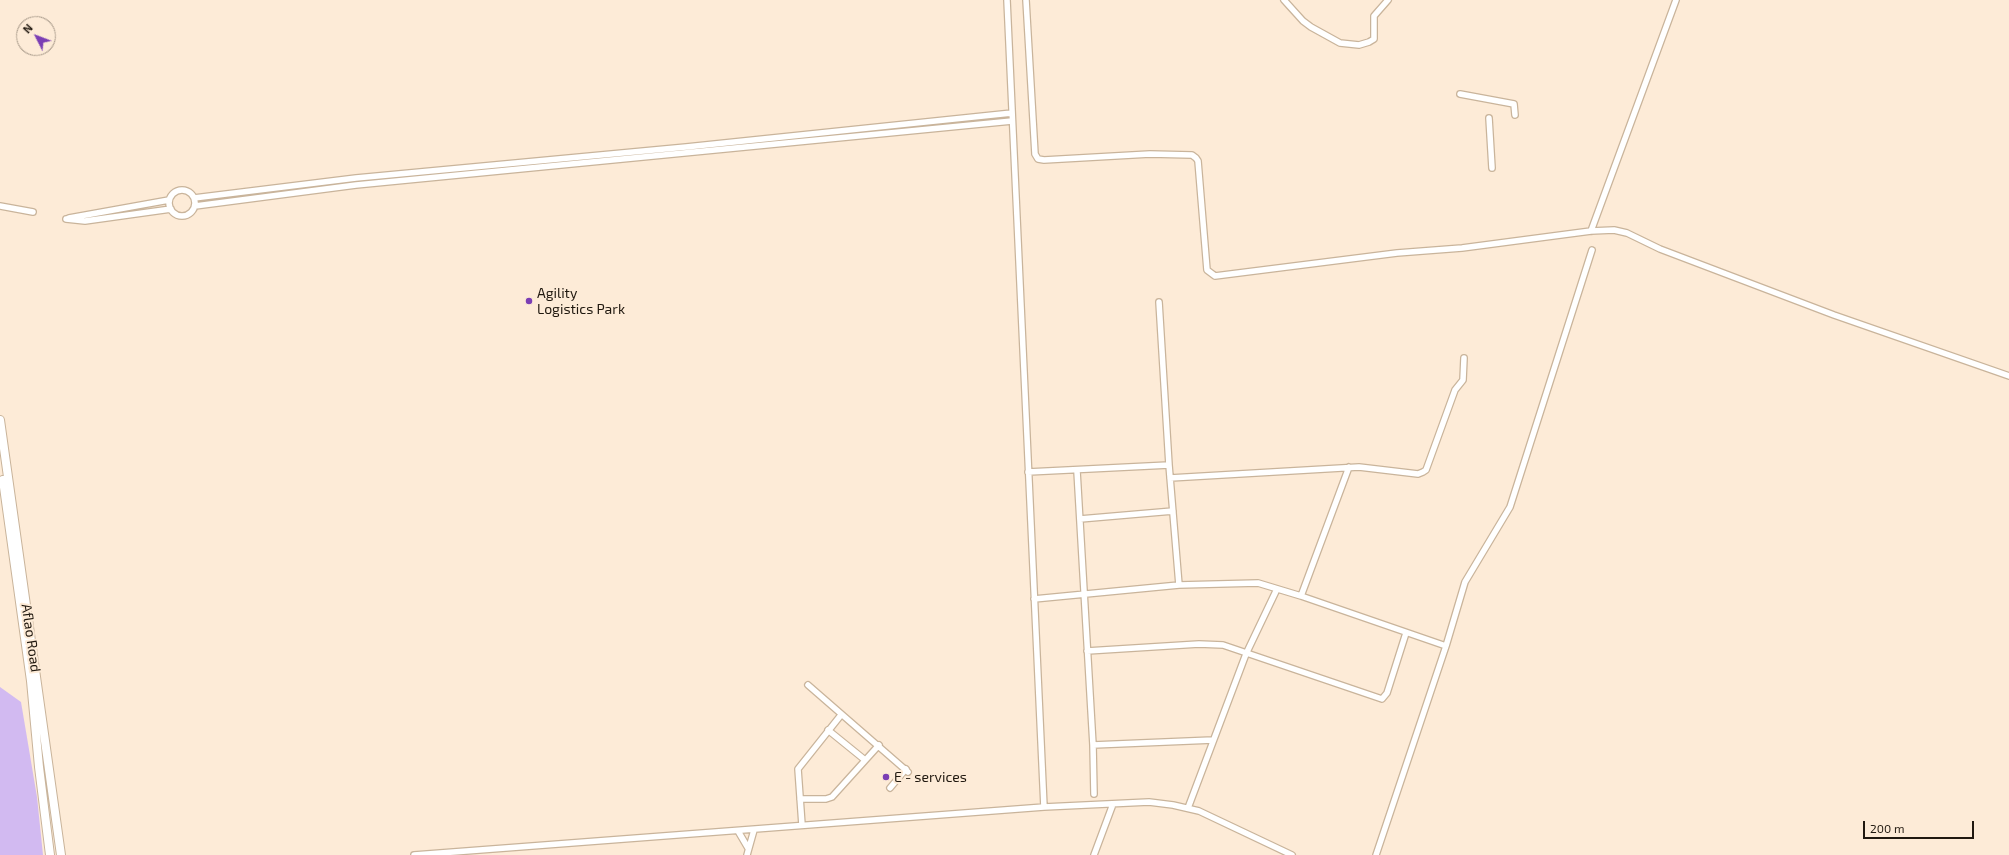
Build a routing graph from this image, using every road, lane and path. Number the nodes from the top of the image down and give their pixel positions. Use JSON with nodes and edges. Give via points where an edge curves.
{"nodes":[{"id":1,"x":1007,"y":0,"type":"edge"},
{"id":2,"x":1026,"y":0,"type":"edge"},
{"id":3,"x":1284,"y":0,"type":"edge"},
{"id":4,"x":1388,"y":0,"type":"edge"},
{"id":5,"x":1676,"y":0,"type":"edge"},
{"id":6,"x":1460,"y":94,"type":"dead end"},
{"id":7,"x":1012,"y":113,"type":"junction"},
{"id":8,"x":1515,"y":116,"type":"dead end"},
{"id":9,"x":1489,"y":118,"type":"dead end"},
{"id":10,"x":1012,"y":121,"type":"junction"},
{"id":11,"x":1492,"y":168,"type":"dead end"},
{"id":12,"x":194,"y":198,"type":"junction"},
{"id":13,"x":169,"y":200,"type":"junction"},
{"id":14,"x":0,"y":206,"type":"edge"},
{"id":15,"x":195,"y":206,"type":"junction"},
{"id":16,"x":171,"y":209,"type":"junction"},
{"id":17,"x":33,"y":212,"type":"dead end"},
{"id":18,"x":1591,"y":231,"type":"junction"},
{"id":19,"x":1592,"y":250,"type":"dead end"},
{"id":20,"x":1159,"y":302,"type":"dead end"},
{"id":21,"x":1464,"y":358,"type":"dead end"},
{"id":22,"x":2009,"y":376,"type":"edge"},
{"id":23,"x":0,"y":420,"type":"edge"},
{"id":24,"x":0,"y":457,"type":"edge"},
{"id":25,"x":1169,"y":465,"type":"junction"},
{"id":26,"x":1349,"y":467,"type":"junction"},
{"id":27,"x":1077,"y":471,"type":"junction"},
{"id":28,"x":1028,"y":472,"type":"junction"},
{"id":29,"x":1170,"y":478,"type":"junction"},
{"id":30,"x":1173,"y":511,"type":"junction"},
{"id":31,"x":1080,"y":519,"type":"junction"},
{"id":32,"x":1179,"y":584,"type":"junction"},
{"id":33,"x":1277,"y":589,"type":"junction"},
{"id":34,"x":1084,"y":593,"type":"junction"},
{"id":35,"x":1301,"y":596,"type":"junction"},
{"id":36,"x":1034,"y":599,"type":"junction"},
{"id":37,"x":1406,"y":633,"type":"junction"},
{"id":38,"x":1446,"y":646,"type":"junction"},
{"id":39,"x":1087,"y":651,"type":"junction"},
{"id":40,"x":1246,"y":654,"type":"junction"},
{"id":41,"x":808,"y":685,"type":"dead end"},
{"id":42,"x":842,"y":715,"type":"junction"},
{"id":43,"x":828,"y":730,"type":"junction"},
{"id":44,"x":1213,"y":740,"type":"junction"},
{"id":45,"x":878,"y":745,"type":"junction"},
{"id":46,"x":1093,"y":745,"type":"junction"},
{"id":47,"x":865,"y":760,"type":"junction"},
{"id":48,"x":890,"y":788,"type":"dead end"},
{"id":49,"x":1094,"y":794,"type":"dead end"},
{"id":50,"x":800,"y":799,"type":"junction"},
{"id":51,"x":1112,"y":804,"type":"junction"},
{"id":52,"x":1044,"y":807,"type":"junction"},
{"id":53,"x":1188,"y":808,"type":"junction"},
{"id":54,"x":802,"y":825,"type":"junction"},
{"id":55,"x":46,"y":826,"type":"junction"},
{"id":56,"x":58,"y":830,"type":"junction"},
{"id":57,"x":754,"y":830,"type":"junction"},
{"id":58,"x":738,"y":831,"type":"junction"},
{"id":59,"x":748,"y":848,"type":"junction"},
{"id":60,"x":50,"y":855,"type":"edge"},
{"id":61,"x":55,"y":855,"type":"edge"},
{"id":62,"x":61,"y":855,"type":"edge"},
{"id":63,"x":68,"y":855,"type":"edge"},
{"id":64,"x":414,"y":855,"type":"edge"},
{"id":65,"x":746,"y":855,"type":"edge"},
{"id":66,"x":1094,"y":855,"type":"edge"},
{"id":67,"x":1292,"y":855,"type":"edge"},
{"id":68,"x":1376,"y":855,"type":"edge"}],
"edges":[{"from":1,"to":7,"type":"street"},
{"from":2,"to":18,"type":"street","via":[[1035,154],[1044,160],[1150,154],[1196,158],[1207,270],[1215,276]]},
{"from":3,"to":4,"type":"street","via":[[1311,27],[1340,43],[1359,45],[1374,39],[1374,16]]},
{"from":5,"to":18,"type":"street"},
{"from":6,"to":8,"type":"street","via":[[1514,104]]},
{"from":7,"to":10,"type":"street"},
{"from":7,"to":12,"type":"street","via":[[356,178]]},
{"from":9,"to":11,"type":"street"},
{"from":10,"to":15,"type":"street","via":[[356,185]]},
{"from":10,"to":28,"type":"street"},
{"from":12,"to":13,"type":"street","via":[[183,189],[174,192]]},
{"from":12,"to":15,"type":"street"},
{"from":13,"to":16,"type":"street"},
{"from":13,"to":16,"type":"street","via":[[66,219],[85,221]]},
{"from":14,"to":17,"type":"street"},
{"from":15,"to":16,"type":"street","via":[[190,213],[182,216]]},
{"from":18,"to":22,"type":"street","via":[[1623,232],[1660,249],[1820,310]]},
{"from":19,"to":38,"type":"street","via":[[1510,507],[1465,582]]},
{"from":20,"to":25,"type":"street"},
{"from":21,"to":26,"type":"street","via":[[1463,380],[1455,390],[1426,470],[1418,474],[1389,469]]},
{"from":23,"to":56,"type":"highway","name":"Aflao Road"},
{"from":24,"to":55,"type":"highway","name":"Aflao Road","via":[[31,681]]},
{"from":25,"to":27,"type":"street"},
{"from":25,"to":29,"type":"street"},
{"from":26,"to":29,"type":"street"},
{"from":26,"to":35,"type":"street"},
{"from":27,"to":28,"type":"street"},
{"from":27,"to":31,"type":"street"},
{"from":28,"to":36,"type":"street"},
{"from":29,"to":30,"type":"street"},
{"from":30,"to":31,"type":"street"},
{"from":30,"to":32,"type":"street"},
{"from":31,"to":34,"type":"street"},
{"from":32,"to":33,"type":"street","via":[[1258,583]]},
{"from":32,"to":34,"type":"street"},
{"from":33,"to":35,"type":"street"},
{"from":33,"to":40,"type":"street"},
{"from":34,"to":36,"type":"street"},
{"from":34,"to":39,"type":"street"},
{"from":35,"to":37,"type":"street"},
{"from":36,"to":52,"type":"street"},
{"from":37,"to":38,"type":"street"},
{"from":37,"to":40,"type":"street","via":[[1387,693],[1382,699]]},
{"from":38,"to":68,"type":"street"},
{"from":39,"to":40,"type":"street","via":[[1199,644],[1223,645]]},
{"from":39,"to":46,"type":"street"},
{"from":40,"to":44,"type":"street"},
{"from":41,"to":42,"type":"street"},
{"from":42,"to":43,"type":"street"},
{"from":42,"to":45,"type":"street"},
{"from":43,"to":47,"type":"street"},
{"from":43,"to":50,"type":"street","via":[[798,769]]},
{"from":44,"to":46,"type":"street"},
{"from":44,"to":53,"type":"street"},
{"from":45,"to":47,"type":"street"},
{"from":45,"to":48,"type":"street","via":[[907,771]]},
{"from":46,"to":49,"type":"street"},
{"from":47,"to":50,"type":"street","via":[[832,797]]},
{"from":50,"to":54,"type":"street"},
{"from":51,"to":52,"type":"street"},
{"from":51,"to":53,"type":"street","via":[[1149,802]]},
{"from":51,"to":66,"type":"street"},
{"from":52,"to":54,"type":"street"},
{"from":53,"to":67,"type":"street"},
{"from":54,"to":57,"type":"street"},
{"from":55,"to":60,"type":"highway","name":"Aflao Road"},
{"from":55,"to":61,"type":"highway"},
{"from":56,"to":62,"type":"highway","name":"Aflao Road"},
{"from":56,"to":63,"type":"highway"},
{"from":57,"to":58,"type":"street"},
{"from":57,"to":59,"type":"street"},
{"from":58,"to":59,"type":"street"},
{"from":58,"to":64,"type":"street"},
{"from":59,"to":65,"type":"street"}]}
